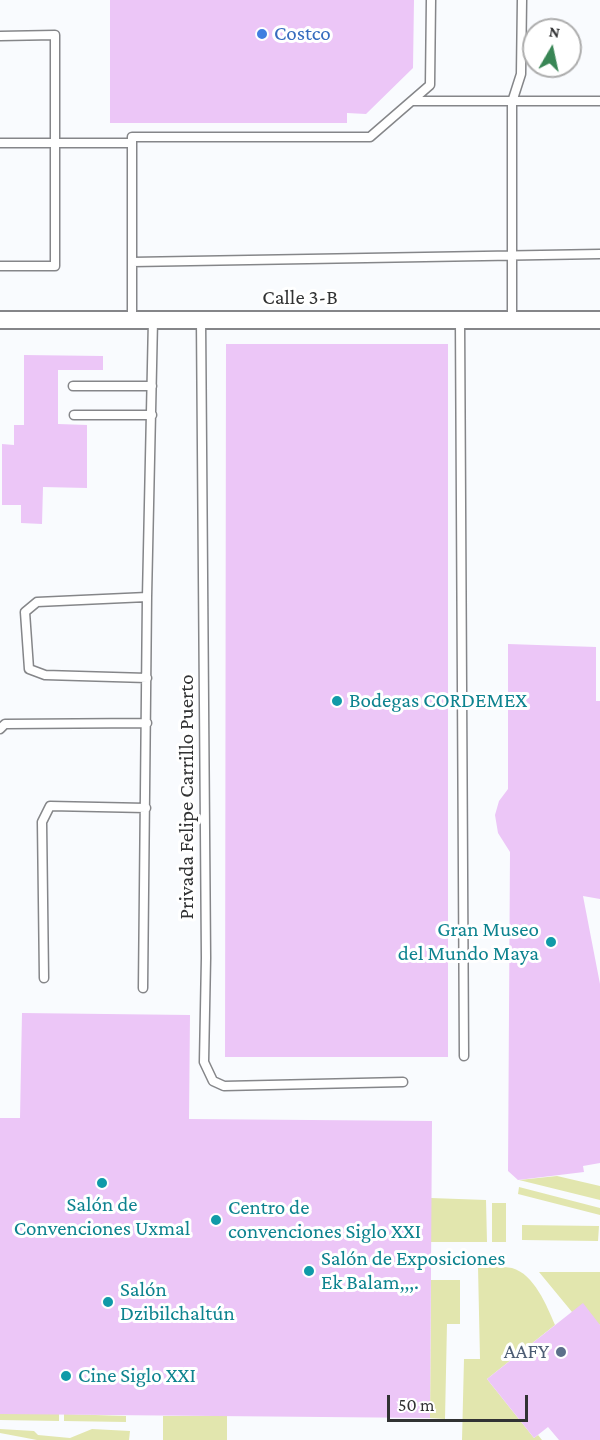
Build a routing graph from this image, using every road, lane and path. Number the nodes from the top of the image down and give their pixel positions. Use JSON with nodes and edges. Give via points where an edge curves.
{"nodes":[{"id":1,"x":431,"y":0,"type":"edge"},
{"id":2,"x":522,"y":0,"type":"edge"},
{"id":3,"x":0,"y":36,"type":"edge"},
{"id":4,"x":412,"y":101,"type":"junction"},
{"id":5,"x":600,"y":101,"type":"edge"},
{"id":6,"x":512,"y":102,"type":"junction"},
{"id":7,"x":0,"y":143,"type":"edge"},
{"id":8,"x":55,"y":143,"type":"junction"},
{"id":9,"x":132,"y":143,"type":"junction"},
{"id":10,"x":600,"y":254,"type":"edge"},
{"id":11,"x":512,"y":256,"type":"junction"},
{"id":12,"x":132,"y":262,"type":"junction"},
{"id":13,"x":0,"y":266,"type":"edge"},
{"id":14,"x":0,"y":320,"type":"edge"},
{"id":15,"x":132,"y":320,"type":"junction"},
{"id":16,"x":153,"y":320,"type":"junction"},
{"id":17,"x":201,"y":320,"type":"junction"},
{"id":18,"x":460,"y":320,"type":"junction"},
{"id":19,"x":512,"y":320,"type":"junction"},
{"id":20,"x":600,"y":320,"type":"edge"},
{"id":21,"x":73,"y":386,"type":"dead end"},
{"id":22,"x":152,"y":386,"type":"junction"},
{"id":23,"x":74,"y":415,"type":"dead end"},
{"id":24,"x":152,"y":415,"type":"junction"},
{"id":25,"x":147,"y":597,"type":"junction"},
{"id":26,"x":147,"y":678,"type":"junction"},
{"id":27,"x":147,"y":723,"type":"junction"},
{"id":28,"x":0,"y":729,"type":"edge"},
{"id":29,"x":146,"y":808,"type":"junction"},
{"id":30,"x":44,"y":978,"type":"dead end"},
{"id":31,"x":144,"y":988,"type":"dead end"},
{"id":32,"x":464,"y":1056,"type":"dead end"},
{"id":33,"x":403,"y":1082,"type":"dead end"}],
"edges":[{"from":1,"to":4,"type":"lane","via":[[430,85]]},
{"from":2,"to":6,"type":"lane","via":[[522,74]]},
{"from":3,"to":8,"type":"lane","via":[[55,36]]},
{"from":4,"to":6,"type":"lane"},
{"from":4,"to":9,"type":"lane","via":[[370,137],[132,137]]},
{"from":5,"to":6,"type":"lane"},
{"from":6,"to":11,"type":"lane"},
{"from":7,"to":8,"type":"lane"},
{"from":8,"to":9,"type":"lane"},
{"from":8,"to":13,"type":"lane","via":[[55,266]]},
{"from":9,"to":12,"type":"lane"},
{"from":10,"to":11,"type":"lane"},
{"from":11,"to":12,"type":"lane"},
{"from":11,"to":19,"type":"lane"},
{"from":12,"to":15,"type":"lane"},
{"from":14,"to":15,"type":"street","name":"Calle 3-B"},
{"from":15,"to":16,"type":"street","name":"Calle 3-B"},
{"from":16,"to":17,"type":"street","name":"Calle 3-B"},
{"from":16,"to":22,"type":"lane"},
{"from":17,"to":18,"type":"street","name":"Calle 3-B"},
{"from":17,"to":33,"type":"lane","name":"Privada Felipe Carrillo Puerto","via":[[204,1062],[213,1081],[224,1086]]},
{"from":18,"to":19,"type":"street","name":"Calle 3-B"},
{"from":18,"to":32,"type":"lane"},
{"from":19,"to":20,"type":"street","name":"Calle 3-B"},
{"from":21,"to":22,"type":"lane"},
{"from":22,"to":24,"type":"lane"},
{"from":23,"to":24,"type":"lane"},
{"from":24,"to":25,"type":"lane"},
{"from":25,"to":26,"type":"lane"},
{"from":25,"to":26,"type":"lane","via":[[38,602],[25,612],[29,669],[45,675]]},
{"from":26,"to":27,"type":"lane"},
{"from":27,"to":28,"type":"lane","via":[[5,724]]},
{"from":27,"to":29,"type":"lane"},
{"from":29,"to":30,"type":"lane","via":[[50,806],[42,822]]},
{"from":29,"to":31,"type":"lane"}]}
